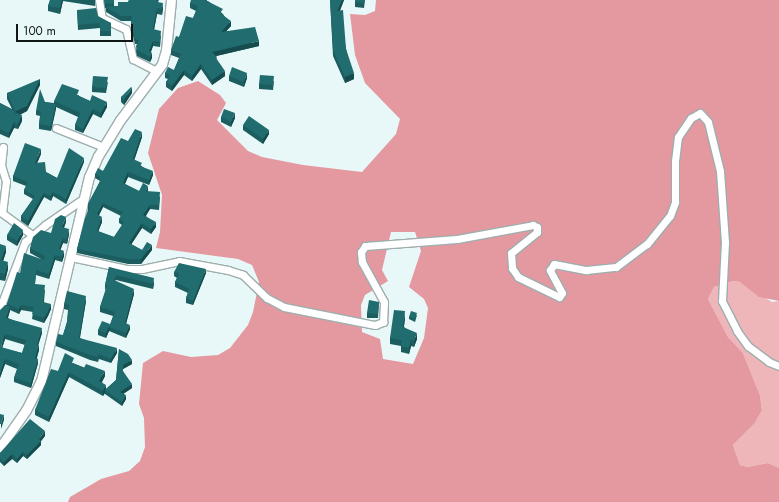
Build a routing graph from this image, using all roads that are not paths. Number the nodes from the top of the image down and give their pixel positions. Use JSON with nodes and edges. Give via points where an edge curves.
{"nodes":[{"id":1,"x":99,"y":0,"type":"edge"},
{"id":2,"x":171,"y":0,"type":"edge"},
{"id":3,"x":157,"y":72,"type":"junction"},
{"id":4,"x":56,"y":128,"type":"dead end"},
{"id":5,"x":3,"y":147,"type":"dead end"},
{"id":6,"x":104,"y":147,"type":"junction"},
{"id":7,"x":83,"y":200,"type":"junction"},
{"id":8,"x":32,"y":235,"type":"junction"},
{"id":9,"x":71,"y":258,"type":"junction"},
{"id":10,"x":0,"y":308,"type":"edge"},
{"id":11,"x":779,"y":366,"type":"edge"},
{"id":12,"x":0,"y":447,"type":"edge"}],
"edges":[{"from":1,"to":3,"type":"street","via":[[102,18],[126,29],[133,59]]},
{"from":2,"to":3,"type":"main road","via":[[166,50]]},
{"from":3,"to":6,"type":"main road"},
{"from":4,"to":6,"type":"street"},
{"from":5,"to":8,"type":"street","via":[[1,165],[6,181],[2,213]]},
{"from":6,"to":7,"type":"main road","via":[[89,177]]},
{"from":7,"to":8,"type":"street"},
{"from":7,"to":9,"type":"main road"},
{"from":8,"to":10,"type":"street","via":[[22,247]]},
{"from":9,"to":11,"type":"street","via":[[127,269],[142,269],[179,261],[228,270],[243,275],[267,298],[284,307],[375,325],[382,322],[384,302],[362,262],[361,252],[365,246],[457,239],[533,225],[537,227],[537,232],[511,253],[512,268],[518,277],[559,297],[562,293],[551,273],[552,266],[556,264],[566,268],[590,270],[616,267],[647,244],[670,216],[676,189],[676,143],[685,125],[700,113],[708,122],[720,171],[725,242],[722,301],[748,346],[769,362]]},
{"from":9,"to":12,"type":"main road","via":[[41,381],[26,410]]}]}
